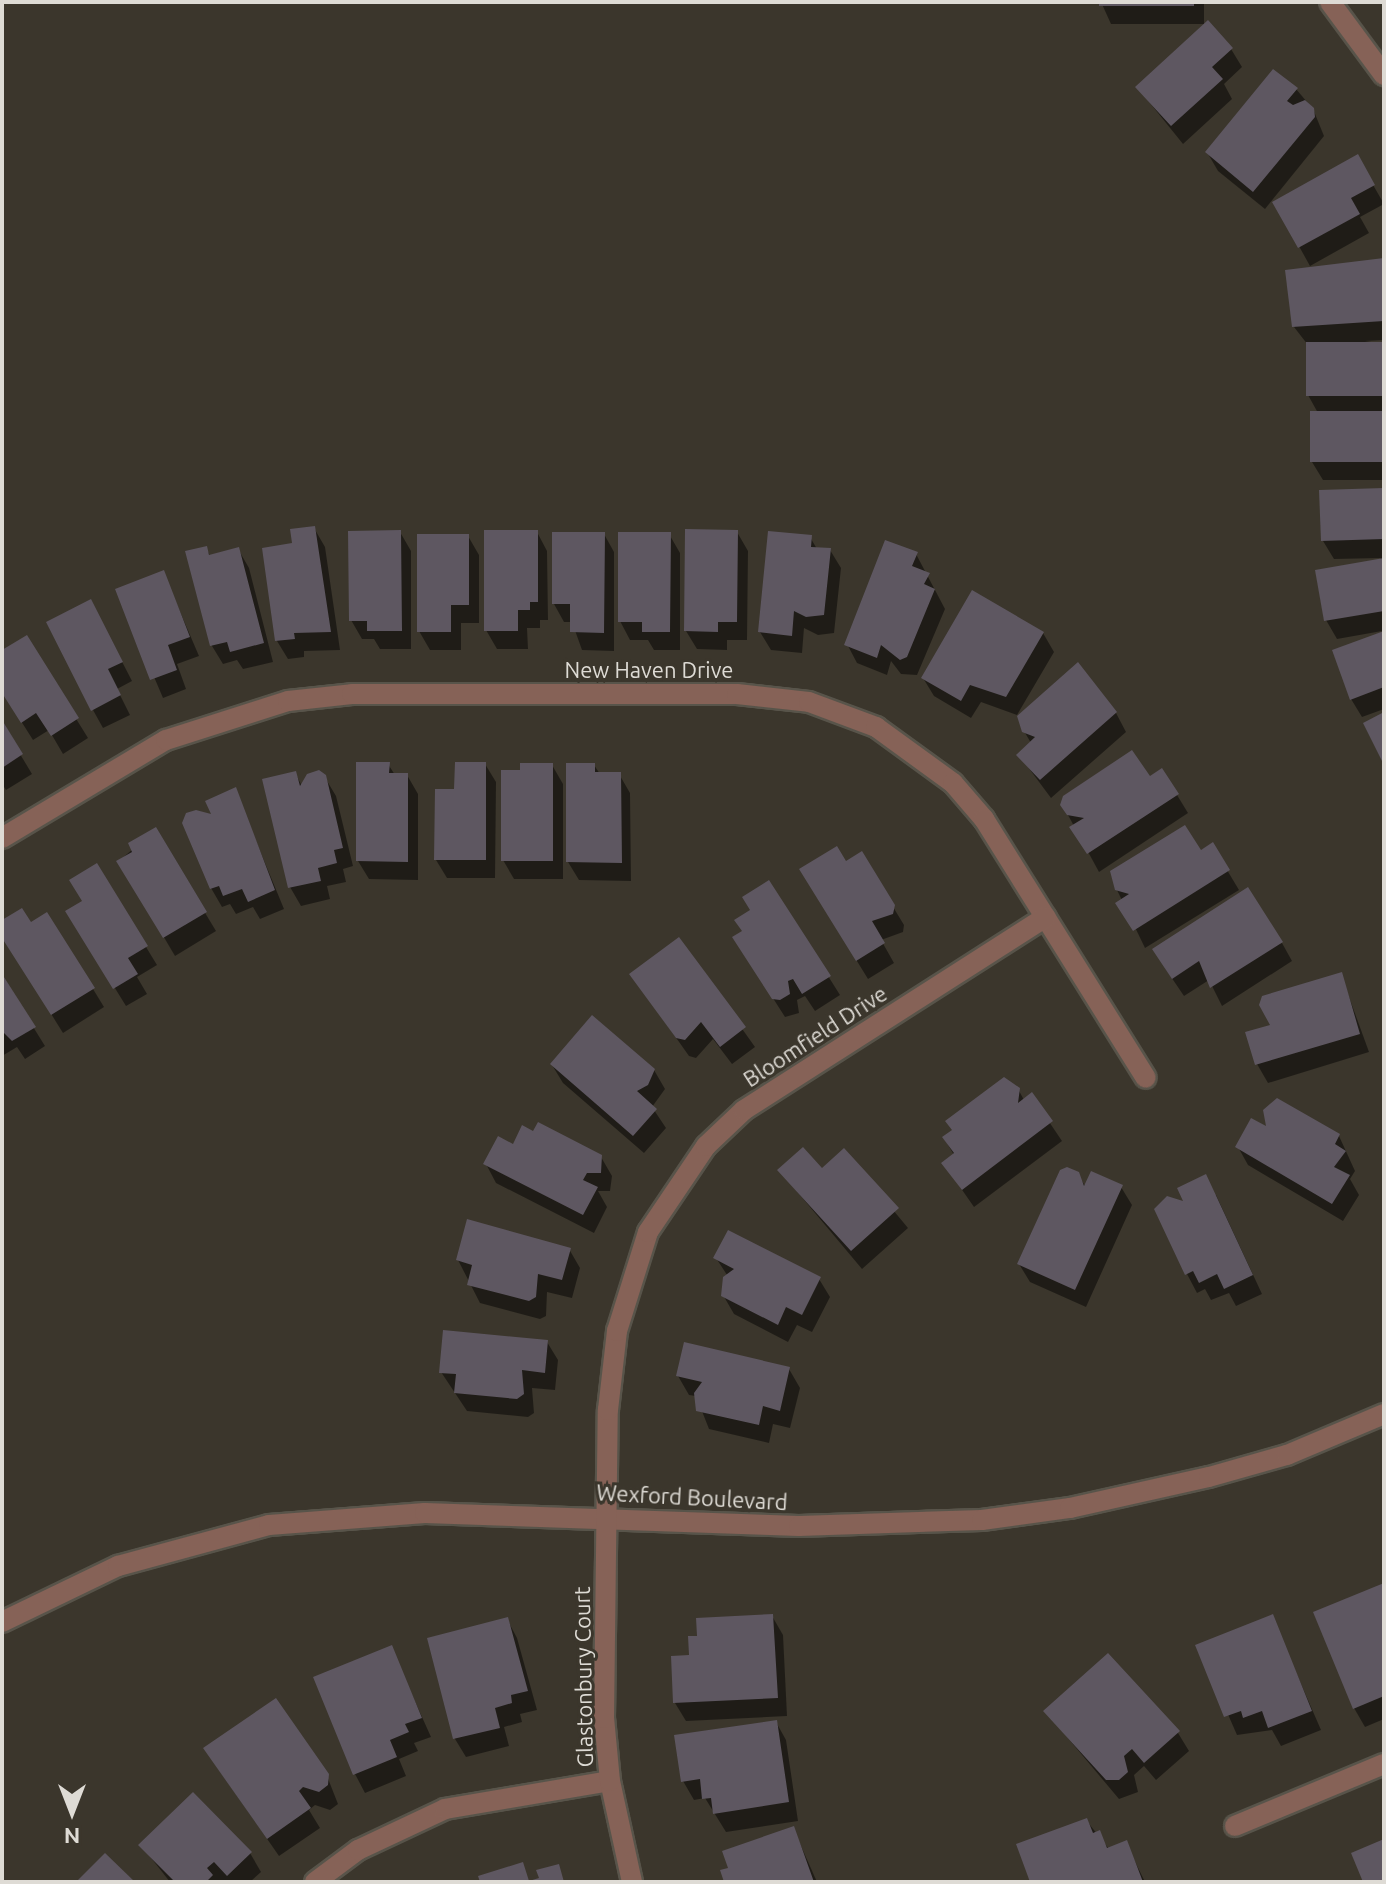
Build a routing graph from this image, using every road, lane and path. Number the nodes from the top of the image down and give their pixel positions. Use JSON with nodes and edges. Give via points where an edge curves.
{"nodes":[{"id":1,"x":1330,"y":2,"type":"edge"},
{"id":2,"x":1384,"y":75,"type":"edge"},
{"id":3,"x":2,"y":838,"type":"edge"},
{"id":4,"x":1046,"y":917,"type":"junction"},
{"id":5,"x":1146,"y":1078,"type":"dead end"},
{"id":6,"x":1384,"y":1414,"type":"edge"},
{"id":7,"x":606,"y":1517,"type":"junction"},
{"id":8,"x":2,"y":1622,"type":"edge"},
{"id":9,"x":1384,"y":1764,"type":"edge"},
{"id":10,"x":610,"y":1781,"type":"junction"},
{"id":11,"x":1235,"y":1826,"type":"dead end"},
{"id":12,"x":315,"y":1882,"type":"edge"},
{"id":13,"x":632,"y":1882,"type":"edge"}],
"edges":[{"from":1,"to":2,"type":"street"},
{"from":3,"to":4,"type":"street","name":"New Haven Drive","via":[[166,740],[288,701],[352,694],[737,694],[809,702],[854,717],[935,766],[984,819]]},
{"from":4,"to":5,"type":"street","name":"New Haven Drive"},
{"from":4,"to":7,"type":"street","name":"Bloomfield Drive","via":[[786,1079],[706,1146],[674,1188],[643,1244],[617,1331]]},
{"from":6,"to":7,"type":"street","name":"Wexford Boulevard","via":[[1287,1455],[1070,1508],[982,1520],[799,1526]]},
{"from":7,"to":8,"type":"street","name":"Wexford Boulevard","via":[[425,1513],[269,1525],[118,1566]]},
{"from":7,"to":10,"type":"street","name":"Glastonbury Court","via":[[604,1703]]},
{"from":9,"to":11,"type":"street"},
{"from":10,"to":12,"type":"street","via":[[445,1809],[358,1850]]},
{"from":10,"to":13,"type":"street","name":"Glastonbury Court"}]}
